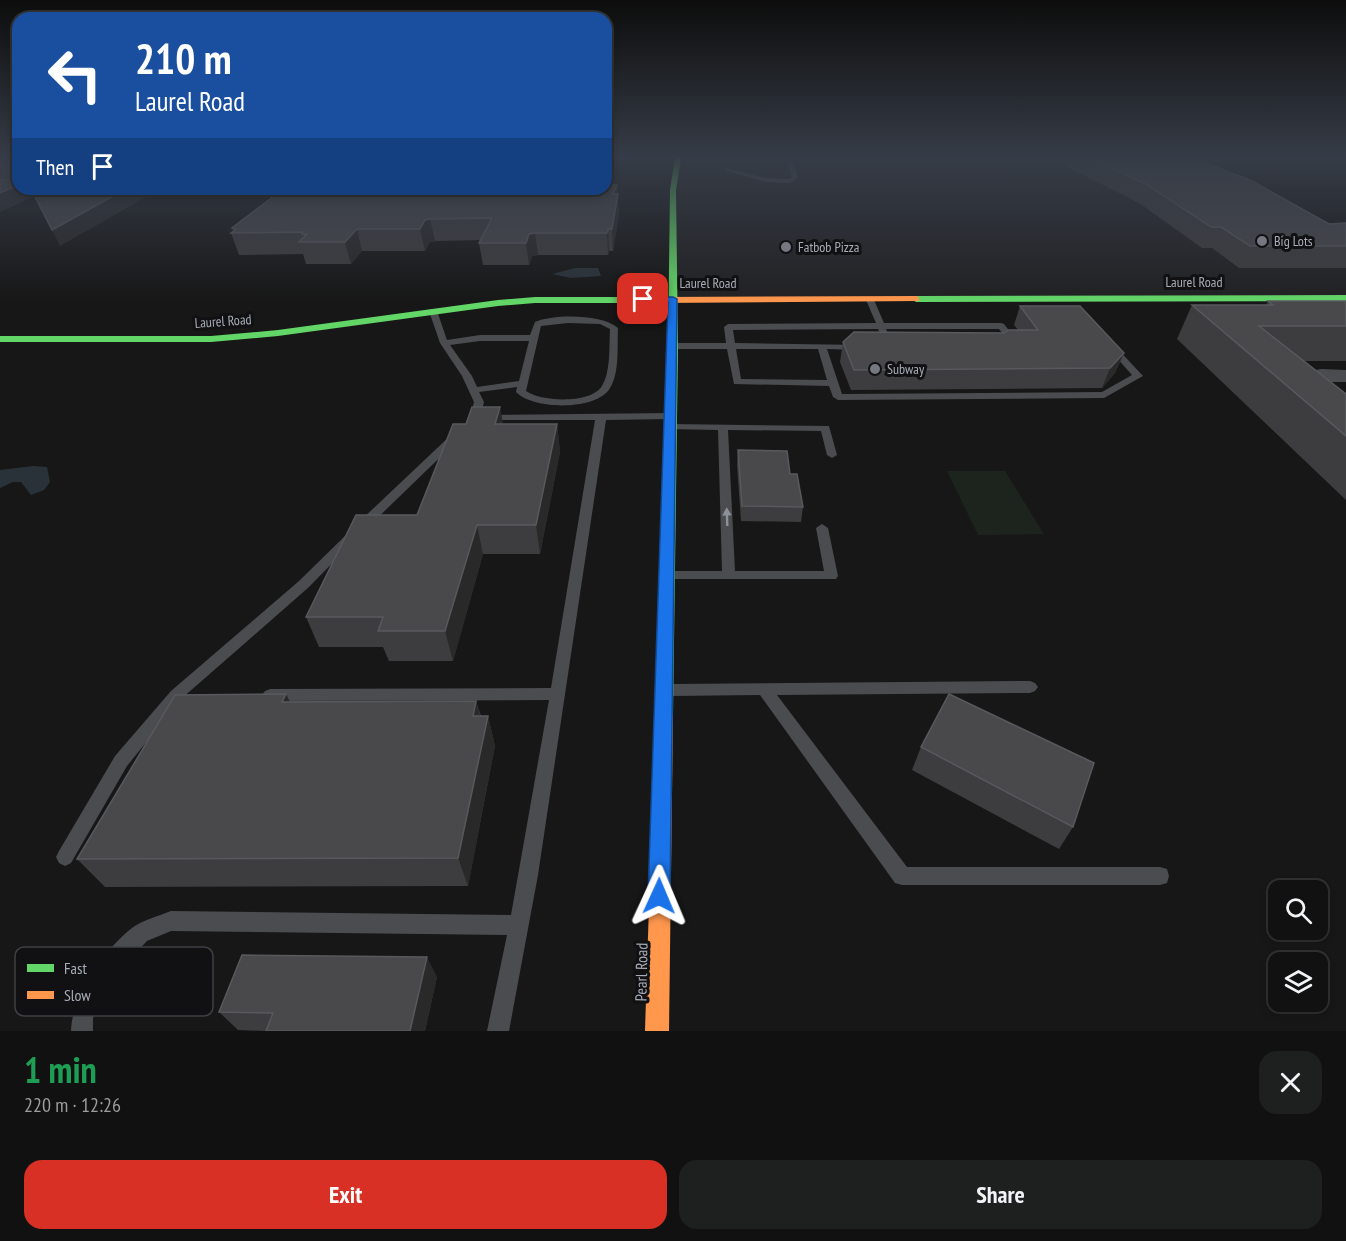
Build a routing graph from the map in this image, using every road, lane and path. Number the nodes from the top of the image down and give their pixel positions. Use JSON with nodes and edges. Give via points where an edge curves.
{"nodes":[{"id":1,"x":673,"y":206,"type":"edge"},
{"id":2,"x":673,"y":299,"type":"junction"},
{"id":3,"x":1344,"y":299,"type":"edge"},
{"id":4,"x":870,"y":300,"type":"junction"},
{"id":5,"x":433,"y":311,"type":"junction"},
{"id":6,"x":881,"y":326,"type":"junction"},
{"id":7,"x":534,"y":338,"type":"junction"},
{"id":8,"x":0,"y":339,"type":"edge"},
{"id":9,"x":1106,"y":342,"type":"edge"},
{"id":10,"x":444,"y":343,"type":"junction"},
{"id":11,"x":673,"y":346,"type":"junction"},
{"id":12,"x":730,"y":346,"type":"junction"},
{"id":13,"x":821,"y":346,"type":"junction"},
{"id":14,"x":867,"y":347,"type":"edge"},
{"id":15,"x":879,"y":347,"type":"edge"},
{"id":16,"x":891,"y":347,"type":"junction"},
{"id":17,"x":903,"y":347,"type":"edge"},
{"id":18,"x":998,"y":347,"type":"edge"},
{"id":19,"x":1346,"y":376,"type":"edge"},
{"id":20,"x":523,"y":383,"type":"junction"},
{"id":21,"x":833,"y":383,"type":"junction"},
{"id":22,"x":474,"y":390,"type":"junction"},
{"id":23,"x":600,"y":416,"type":"junction"},
{"id":24,"x":475,"y":418,"type":"junction"},
{"id":25,"x":670,"y":421,"type":"junction"},
{"id":26,"x":723,"y":427,"type":"junction"},
{"id":27,"x":1346,"y":428,"type":"edge"},
{"id":28,"x":832,"y":455,"type":"dead end"},
{"id":29,"x":822,"y":528,"type":"dead end"},
{"id":30,"x":666,"y":576,"type":"junction"},
{"id":31,"x":729,"y":576,"type":"junction"},
{"id":32,"x":1030,"y":687,"type":"dead end"},
{"id":33,"x":764,"y":689,"type":"junction"},
{"id":34,"x":664,"y":690,"type":"junction"},
{"id":35,"x":556,"y":694,"type":"junction"},
{"id":36,"x":176,"y":695,"type":"junction"},
{"id":37,"x":200,"y":695,"type":"edge"},
{"id":38,"x":259,"y":695,"type":"edge"},
{"id":39,"x":65,"y":857,"type":"dead end"},
{"id":40,"x":1160,"y":876,"type":"dead end"},
{"id":41,"x":519,"y":925,"type":"junction"},
{"id":42,"x":128,"y":947,"type":"edge"},
{"id":43,"x":82,"y":1016,"type":"edge"},
{"id":44,"x":82,"y":1031,"type":"edge"},
{"id":45,"x":498,"y":1031,"type":"edge"},
{"id":46,"x":657,"y":1031,"type":"edge"}],
"edges":[{"from":1,"to":2,"type":"street","name":"Pearl Road"},
{"from":2,"to":4,"type":"street","name":"Laurel Road"},
{"from":2,"to":5,"type":"street","name":"Laurel Road","via":[[535,300]]},
{"from":2,"to":11,"type":"street","name":"Pearl Road"},
{"from":3,"to":4,"type":"street","name":"Laurel Road","via":[[1070,303]]},
{"from":4,"to":6,"type":"lane"},
{"from":5,"to":8,"type":"street","name":"Laurel Road","via":[[240,337]]},
{"from":5,"to":10,"type":"lane"},
{"from":6,"to":12,"type":"lane","via":[[728,327]]},
{"from":6,"to":16,"type":"lane"},
{"from":6,"to":18,"type":"lane","via":[[1001,326],[1010,337]]},
{"from":7,"to":10,"type":"lane"},
{"from":7,"to":20,"type":"lane"},
{"from":7,"to":20,"type":"lane","via":[[540,322],[592,321],[614,328],[608,384],[601,394],[590,399],[553,402],[525,398],[521,392]]},
{"from":9,"to":21,"type":"lane","via":[[1138,376],[1104,395],[838,397]]},
{"from":10,"to":22,"type":"lane"},
{"from":11,"to":12,"type":"lane"},
{"from":11,"to":25,"type":"street","name":"Pearl Road"},
{"from":12,"to":13,"type":"lane"},
{"from":12,"to":21,"type":"lane","via":[[736,382]]},
{"from":13,"to":14,"type":"lane"},
{"from":13,"to":21,"type":"lane"},
{"from":15,"to":16,"type":"lane"},
{"from":16,"to":17,"type":"lane"},
{"from":19,"to":27,"type":"street","via":[[1312,376],[1299,384],[1302,391]]},
{"from":20,"to":22,"type":"lane"},
{"from":22,"to":24,"type":"lane","via":[[479,402]]},
{"from":23,"to":24,"type":"lane"},
{"from":23,"to":25,"type":"lane"},
{"from":23,"to":35,"type":"lane"},
{"from":24,"to":36,"type":"lane","via":[[304,584]]},
{"from":25,"to":26,"type":"lane"},
{"from":25,"to":30,"type":"street","name":"Pearl Road"},
{"from":26,"to":28,"type":"lane","via":[[825,428]]},
{"from":31,"to":26,"type":"lane","one_way":true},
{"from":29,"to":31,"type":"lane","via":[[831,576]]},
{"from":30,"to":31,"type":"lane"},
{"from":30,"to":34,"type":"street","name":"Pearl Road"},
{"from":32,"to":33,"type":"lane"},
{"from":33,"to":34,"type":"lane"},
{"from":33,"to":40,"type":"lane","via":[[902,876]]},
{"from":34,"to":46,"type":"street","name":"Pearl Road"},
{"from":35,"to":38,"type":"lane"},
{"from":35,"to":41,"type":"lane"},
{"from":36,"to":37,"type":"lane"},
{"from":36,"to":39,"type":"lane","via":[[121,761]]},
{"from":41,"to":42,"type":"lane","via":[[171,921],[140,934]]},
{"from":41,"to":45,"type":"lane"},
{"from":43,"to":44,"type":"lane"}]}
